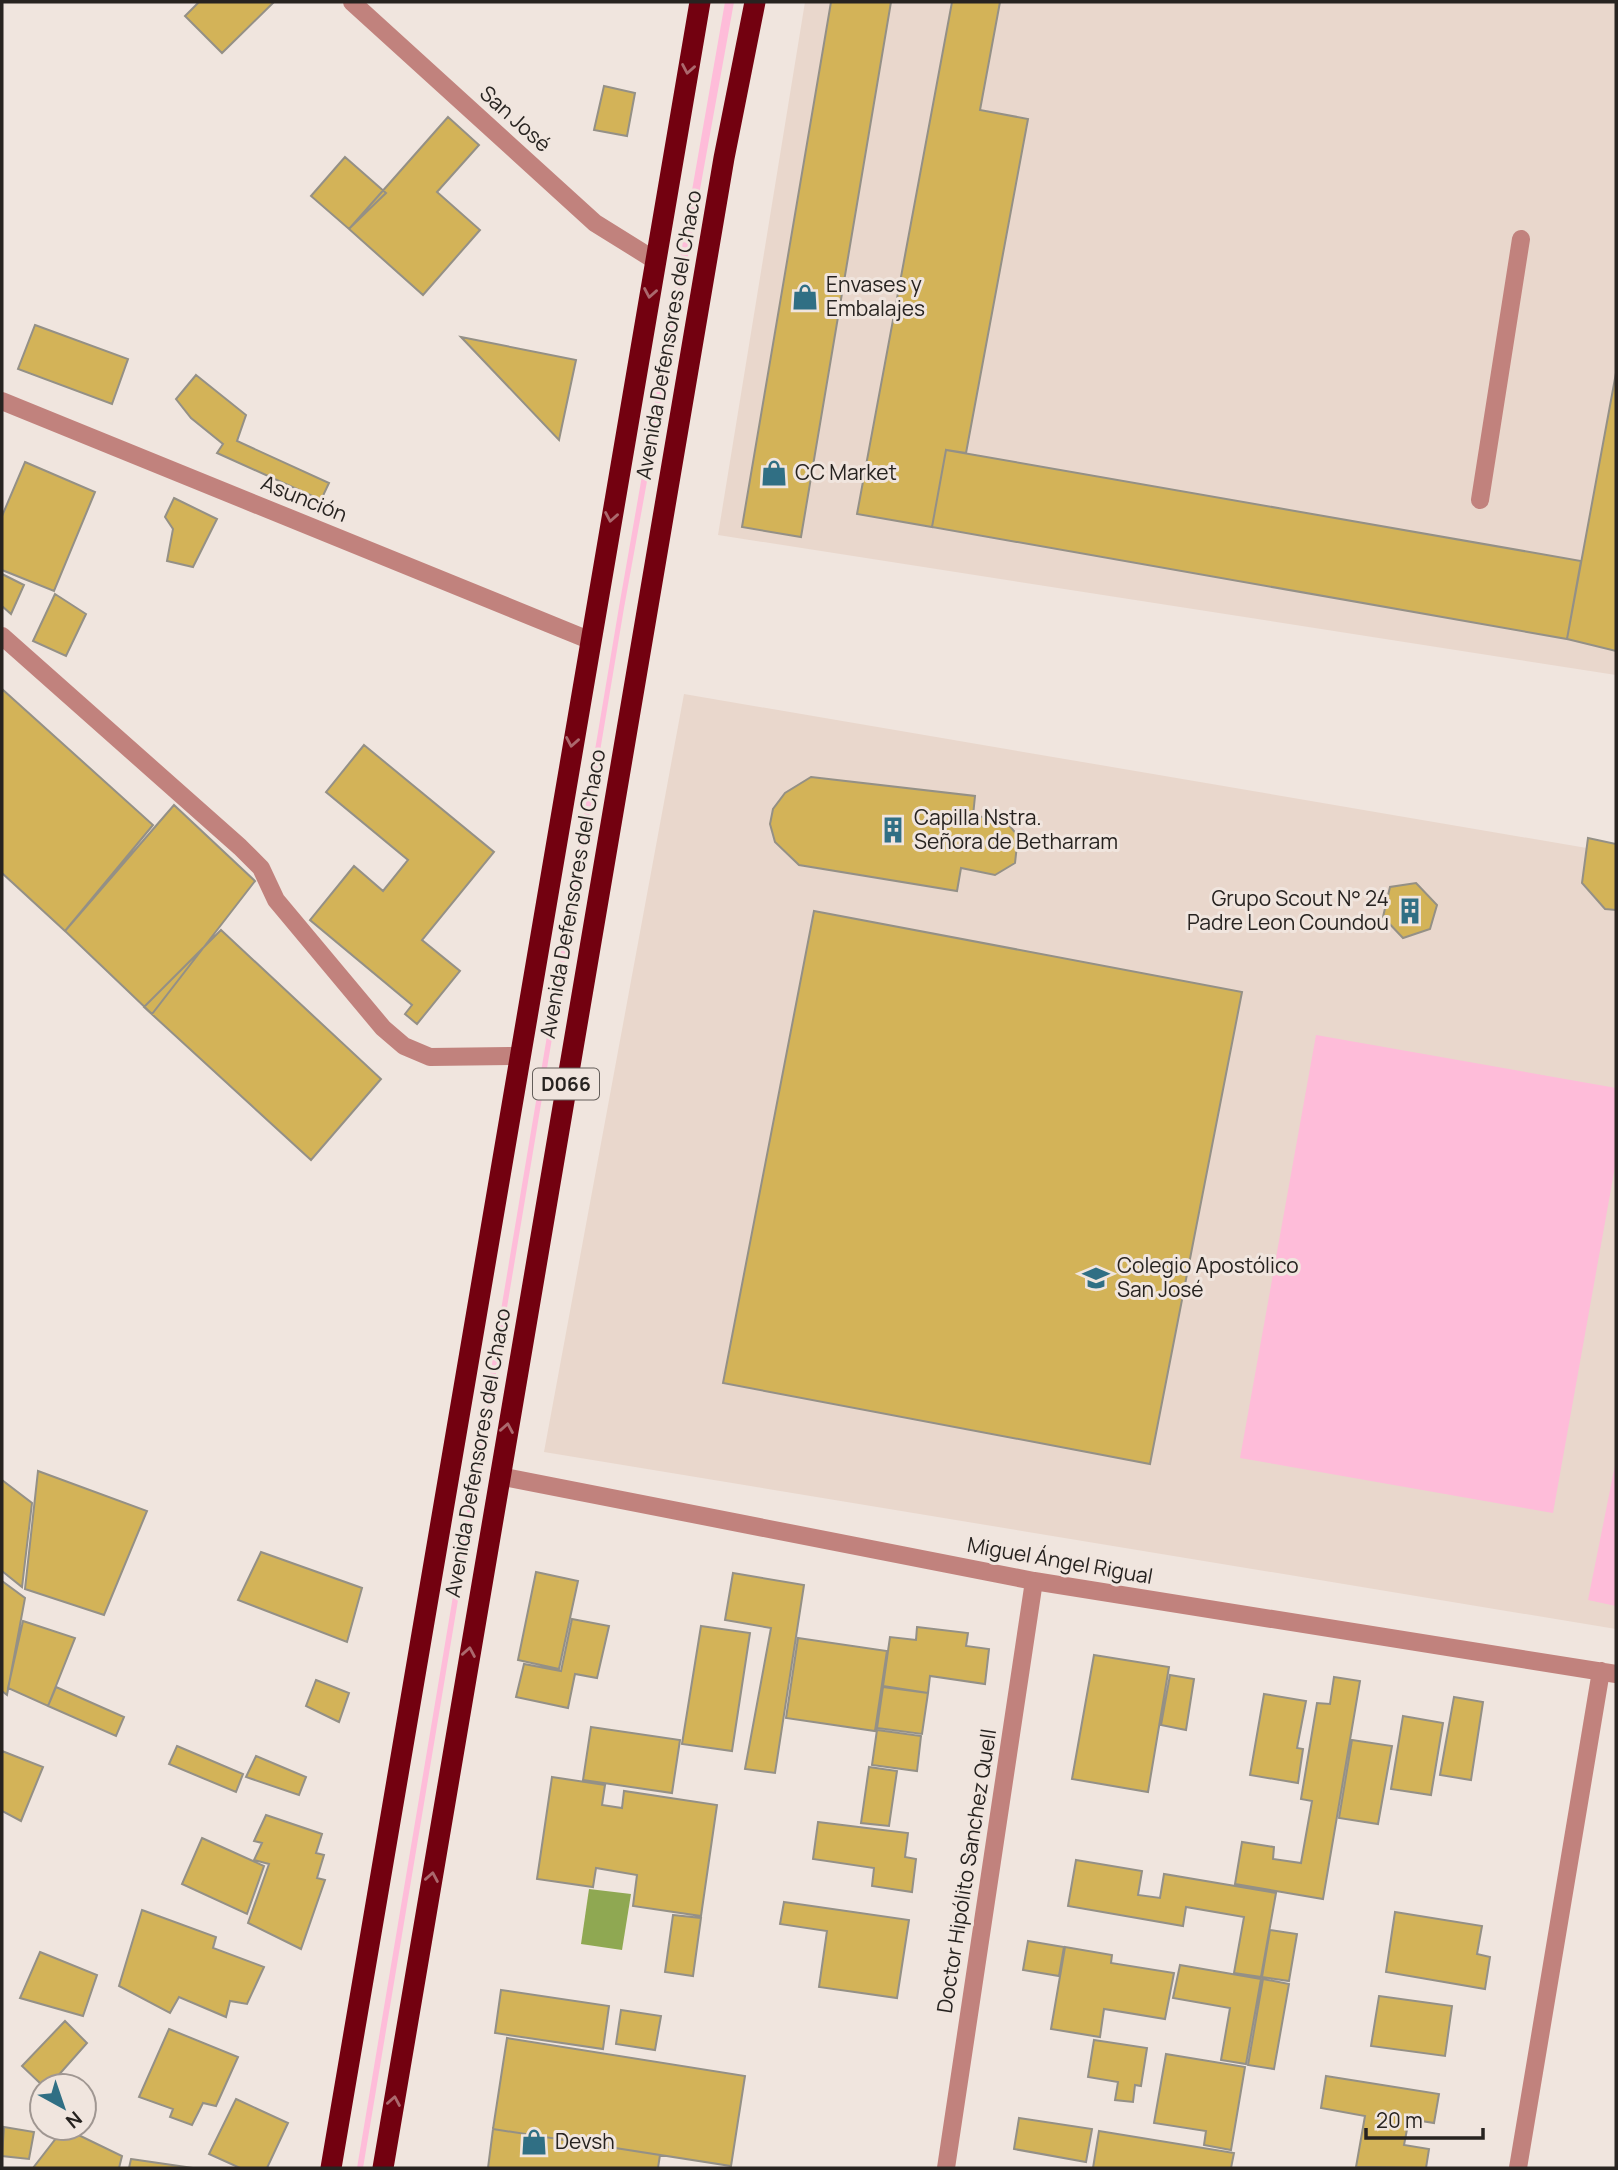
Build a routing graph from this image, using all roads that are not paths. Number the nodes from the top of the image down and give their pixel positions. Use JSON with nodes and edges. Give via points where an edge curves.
{"nodes":[{"id":1,"x":352,"y":2,"type":"edge"},
{"id":2,"x":700,"y":2,"type":"edge"},
{"id":3,"x":755,"y":2,"type":"edge"},
{"id":4,"x":1521,"y":239,"type":"dead end"},
{"id":5,"x":656,"y":261,"type":"junction"},
{"id":6,"x":2,"y":401,"type":"edge"},
{"id":7,"x":1480,"y":500,"type":"dead end"},
{"id":8,"x":2,"y":636,"type":"edge"},
{"id":9,"x":589,"y":640,"type":"junction"},
{"id":10,"x":519,"y":1056,"type":"junction"},
{"id":11,"x":499,"y":1476,"type":"junction"},
{"id":12,"x":1034,"y":1581,"type":"junction"},
{"id":13,"x":1609,"y":1673,"type":"edge"},
{"id":14,"x":331,"y":2168,"type":"edge"},
{"id":15,"x":383,"y":2168,"type":"edge"},
{"id":16,"x":946,"y":2168,"type":"edge"},
{"id":17,"x":1518,"y":2168,"type":"edge"}],
"edges":[{"from":1,"to":5,"type":"street","name":"San José","via":[[596,223]]},
{"from":2,"to":5,"type":"highway","name":"Avenida Defensores del Chaco","number":"D066","one_way":true},
{"from":11,"to":3,"type":"highway","name":"Avenida Defensores del Chaco","number":"D066","one_way":true,"via":[[724,158]]},
{"from":4,"to":7,"type":"street"},
{"from":5,"to":9,"type":"highway","name":"Avenida Defensores del Chaco","number":"D066","one_way":true},
{"from":6,"to":9,"type":"street","name":"Asunción"},
{"from":8,"to":10,"type":"street","via":[[261,868],[276,900],[383,1028],[404,1046],[430,1057]]},
{"from":9,"to":10,"type":"highway","name":"Avenida Defensores del Chaco","number":"D066","one_way":true},
{"from":10,"to":14,"type":"highway","name":"Avenida Defensores del Chaco","number":"D066"},
{"from":11,"to":12,"type":"street","name":"Miguel Ángel Rigual"},
{"from":15,"to":11,"type":"highway","name":"Avenida Defensores del Chaco","number":"D066","one_way":true},
{"from":12,"to":13,"type":"street","name":"Miguel Ángel Rigual"},
{"from":12,"to":16,"type":"street","name":"Doctor Hipólito Sanchez Quell"},
{"from":13,"to":17,"type":"street"}]}
